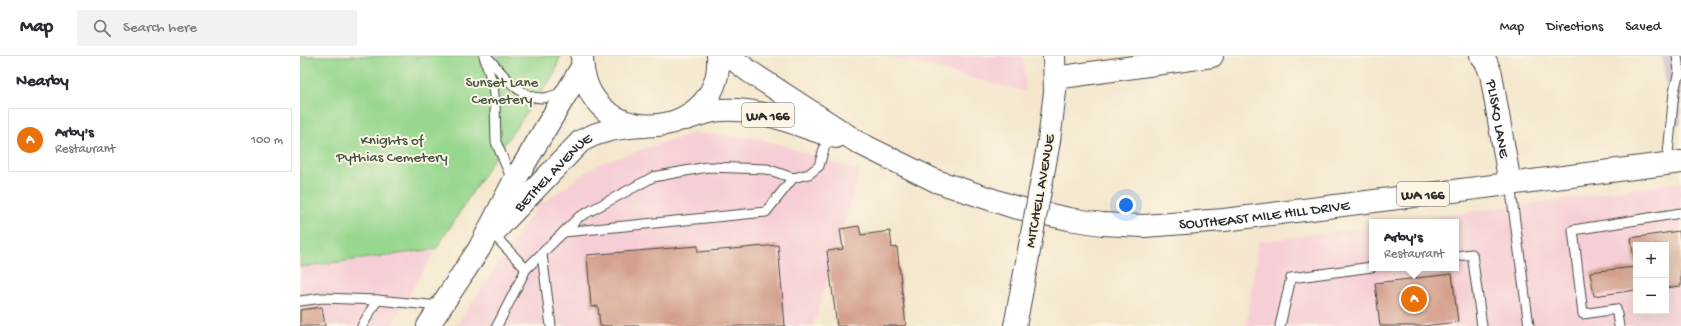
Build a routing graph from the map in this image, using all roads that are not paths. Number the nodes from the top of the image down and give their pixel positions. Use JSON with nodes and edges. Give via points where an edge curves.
{"nodes":[{"id":1,"x":485,"y":56,"type":"edge"},
{"id":2,"x":718,"y":56,"type":"edge"},
{"id":3,"x":729,"y":56,"type":"edge"},
{"id":4,"x":1054,"y":56,"type":"edge"},
{"id":5,"x":1212,"y":56,"type":"edge"},
{"id":6,"x":1481,"y":56,"type":"edge"},
{"id":7,"x":1677,"y":56,"type":"edge"},
{"id":8,"x":582,"y":62,"type":"edge"},
{"id":9,"x":1680,"y":73,"type":"edge"},
{"id":10,"x":1055,"y":78,"type":"junction"},
{"id":11,"x":569,"y":91,"type":"junction"},
{"id":12,"x":676,"y":122,"type":"junction"},
{"id":13,"x":644,"y":126,"type":"junction"},
{"id":14,"x":828,"y":135,"type":"junction"},
{"id":15,"x":859,"y":143,"type":"junction"},
{"id":16,"x":1674,"y":163,"type":"edge"},
{"id":17,"x":793,"y":178,"type":"junction"},
{"id":18,"x":513,"y":183,"type":"junction"},
{"id":19,"x":1510,"y":184,"type":"junction"},
{"id":20,"x":1681,"y":213,"type":"edge"},
{"id":21,"x":564,"y":232,"type":"junction"},
{"id":22,"x":486,"y":241,"type":"junction"},
{"id":23,"x":542,"y":254,"type":"junction"},
{"id":24,"x":1459,"y":256,"type":"edge"},
{"id":25,"x":1369,"y":267,"type":"edge"},
{"id":26,"x":526,"y":269,"type":"junction"},
{"id":27,"x":377,"y":300,"type":"junction"},
{"id":28,"x":300,"y":301,"type":"edge"},
{"id":29,"x":440,"y":306,"type":"junction"},
{"id":30,"x":362,"y":326,"type":"edge"},
{"id":31,"x":428,"y":326,"type":"edge"},
{"id":32,"x":497,"y":326,"type":"edge"},
{"id":33,"x":551,"y":326,"type":"edge"},
{"id":34,"x":1014,"y":326,"type":"edge"},
{"id":35,"x":1280,"y":326,"type":"edge"},
{"id":36,"x":1482,"y":326,"type":"edge"},
{"id":37,"x":1530,"y":326,"type":"edge"},
{"id":38,"x":1619,"y":326,"type":"edge"}],
"edges":[{"from":1,"to":11,"type":"lane","via":[[520,91],[531,97],[544,98]]},
{"from":1,"to":18,"type":"lane","via":[[493,85],[496,142]]},
{"from":2,"to":12,"type":"main road","via":[[716,76],[710,91],[701,104]]},
{"from":3,"to":15,"type":"main road","name":"SOUTHEAST MILE HILL DRIVE","number":"WA 166"},
{"from":4,"to":10,"type":"main road","name":"MITCHELL AVENUE"},
{"from":5,"to":10,"type":"main road"},
{"from":6,"to":19,"type":"main road","name":"PLISKO LANE","via":[[1491,74]]},
{"from":7,"to":9,"type":"lane"},
{"from":8,"to":11,"type":"main road","name":"BETHEL AVENUE"},
{"from":8,"to":13,"type":"main road","number":"WA 166","via":[[596,101],[626,122]]},
{"from":9,"to":16,"type":"lane","via":[[1674,92]]},
{"from":10,"to":34,"type":"main road","name":"MITCHELL AVENUE","bridge":true,"via":[[1049,140]]},
{"from":11,"to":18,"type":"main road","name":"BETHEL AVENUE"},
{"from":12,"to":13,"type":"main road","number":"WA 166"},
{"from":12,"to":14,"type":"main road","name":"SOUTHEAST MILE HILL DRIVE","number":"WA 166","via":[[712,111],[732,110],[771,115]]},
{"from":13,"to":22,"type":"main road","name":"BETHEL AVENUE","via":[[610,129],[580,141]]},
{"from":14,"to":15,"type":"main road","name":"SOUTHEAST MILE HILL DRIVE","number":"WA 166"},
{"from":14,"to":17,"type":"lane","via":[[819,166],[809,174]]},
{"from":15,"to":19,"type":"main road","name":"SOUTHEAST MILE HILL DRIVE","number":"WA 166","via":[[936,181],[963,191],[1014,207],[1102,224],[1183,224]]},
{"from":16,"to":19,"type":"main road","name":"SOUTHEAST MILE HILL DRIVE","number":"WA 166"},
{"from":17,"to":21,"type":"lane","via":[[766,212]]},
{"from":17,"to":21,"type":"lane","via":[[767,169],[707,168],[653,177],[579,217]]},
{"from":18,"to":22,"type":"main road","name":"BETHEL AVENUE"},
{"from":19,"to":37,"type":"lane"},
{"from":20,"to":38,"type":"lane","via":[[1573,230],[1583,314],[1616,309]]},
{"from":21,"to":23,"type":"lane"},
{"from":22,"to":26,"type":"lane"},
{"from":22,"to":29,"type":"main road","name":"BETHEL AVENUE"},
{"from":23,"to":26,"type":"lane"},
{"from":23,"to":33,"type":"lane"},
{"from":24,"to":36,"type":"lane","via":[[1472,254]]},
{"from":25,"to":35,"type":"lane","via":[[1291,278]]},
{"from":26,"to":32,"type":"lane"},
{"from":27,"to":28,"type":"lane","via":[[322,298]]},
{"from":27,"to":29,"type":"lane"},
{"from":27,"to":30,"type":"lane"},
{"from":29,"to":31,"type":"main road","name":"BETHEL AVENUE"}]}
